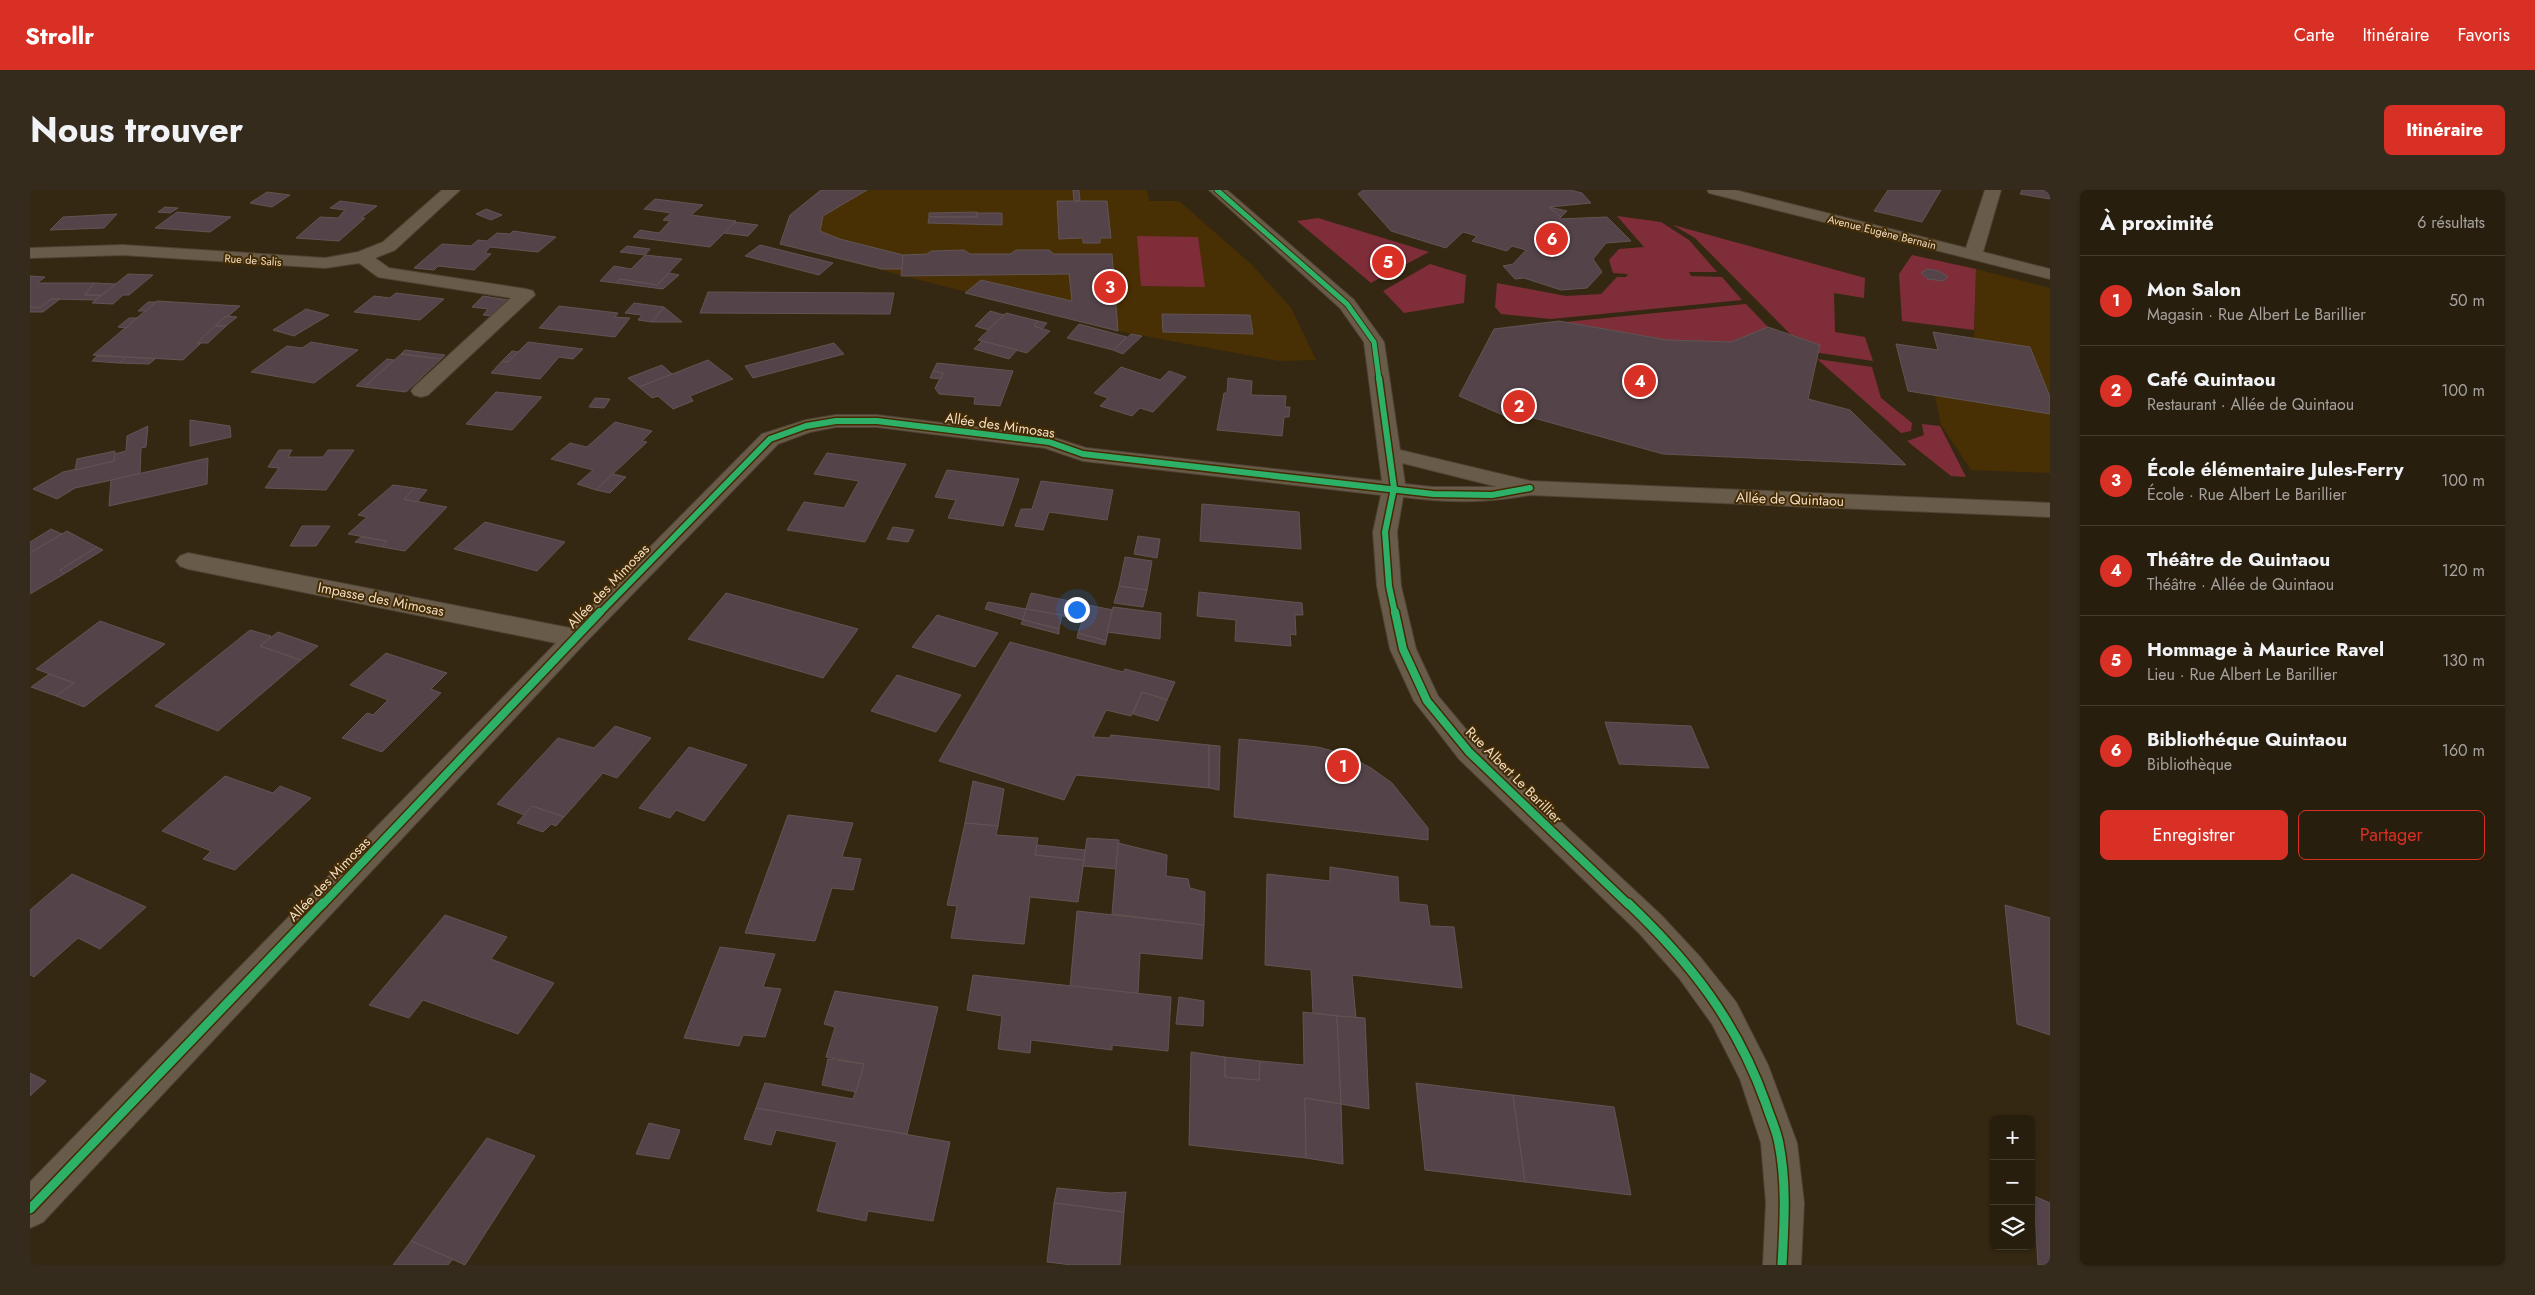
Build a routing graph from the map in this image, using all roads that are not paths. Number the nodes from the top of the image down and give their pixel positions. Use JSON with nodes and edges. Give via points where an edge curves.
{"nodes":[{"id":1,"x":452,"y":190,"type":"edge"},
{"id":2,"x":1217,"y":190,"type":"edge"},
{"id":3,"x":1715,"y":190,"type":"edge"},
{"id":4,"x":1993,"y":190,"type":"edge"},
{"id":5,"x":30,"y":253,"type":"edge"},
{"id":6,"x":1973,"y":255,"type":"junction"},
{"id":7,"x":362,"y":257,"type":"junction"},
{"id":8,"x":2050,"y":274,"type":"edge"},
{"id":9,"x":421,"y":391,"type":"dead end"},
{"id":10,"x":1390,"y":454,"type":"junction"},
{"id":11,"x":1394,"y":488,"type":"junction"},
{"id":12,"x":1530,"y":488,"type":"junction"},
{"id":13,"x":2050,"y":510,"type":"edge"},
{"id":14,"x":188,"y":561,"type":"dead end"},
{"id":15,"x":574,"y":638,"type":"junction"},
{"id":16,"x":30,"y":1209,"type":"edge"},
{"id":17,"x":1782,"y":1265,"type":"edge"}],
"edges":[{"from":1,"to":7,"type":"street","name":"Rue de Salis","via":[[389,246]]},
{"from":2,"to":10,"type":"street","name":"Rue Albert Le Barillier","via":[[1347,304],[1374,342]]},
{"from":3,"to":6,"type":"street","name":"Avenue Eugène Bernain"},
{"from":4,"to":6,"type":"street"},
{"from":5,"to":7,"type":"street","name":"Rue de Salis","via":[[123,250],[325,263]]},
{"from":6,"to":8,"type":"street","name":"Avenue Eugène Bernain"},
{"from":7,"to":9,"type":"street","via":[[384,273],[526,294]]},
{"from":10,"to":11,"type":"street","name":"Rue Albert Le Barillier"},
{"from":10,"to":12,"type":"street","name":"Allée de Quintaou"},
{"from":11,"to":12,"type":"street","name":"Allée de Quintaou","via":[[1433,494],[1492,495]]},
{"from":11,"to":15,"type":"street","name":"Allée des Mimosas","via":[[1083,454],[1049,442],[877,421],[836,421],[806,426],[770,439]]},
{"from":11,"to":17,"type":"street","name":"Rue Albert Le Barillier","via":[[1386,532],[1392,606],[1403,648],[1427,701],[1470,752],[1650,924],[1690,968],[1724,1013],[1756,1076],[1779,1143],[1785,1203]]},
{"from":12,"to":13,"type":"street","name":"Allée de Quintaou"},
{"from":14,"to":15,"type":"street","name":"Impasse des Mimosas"},
{"from":15,"to":16,"type":"street","name":"Allée des Mimosas"}]}
